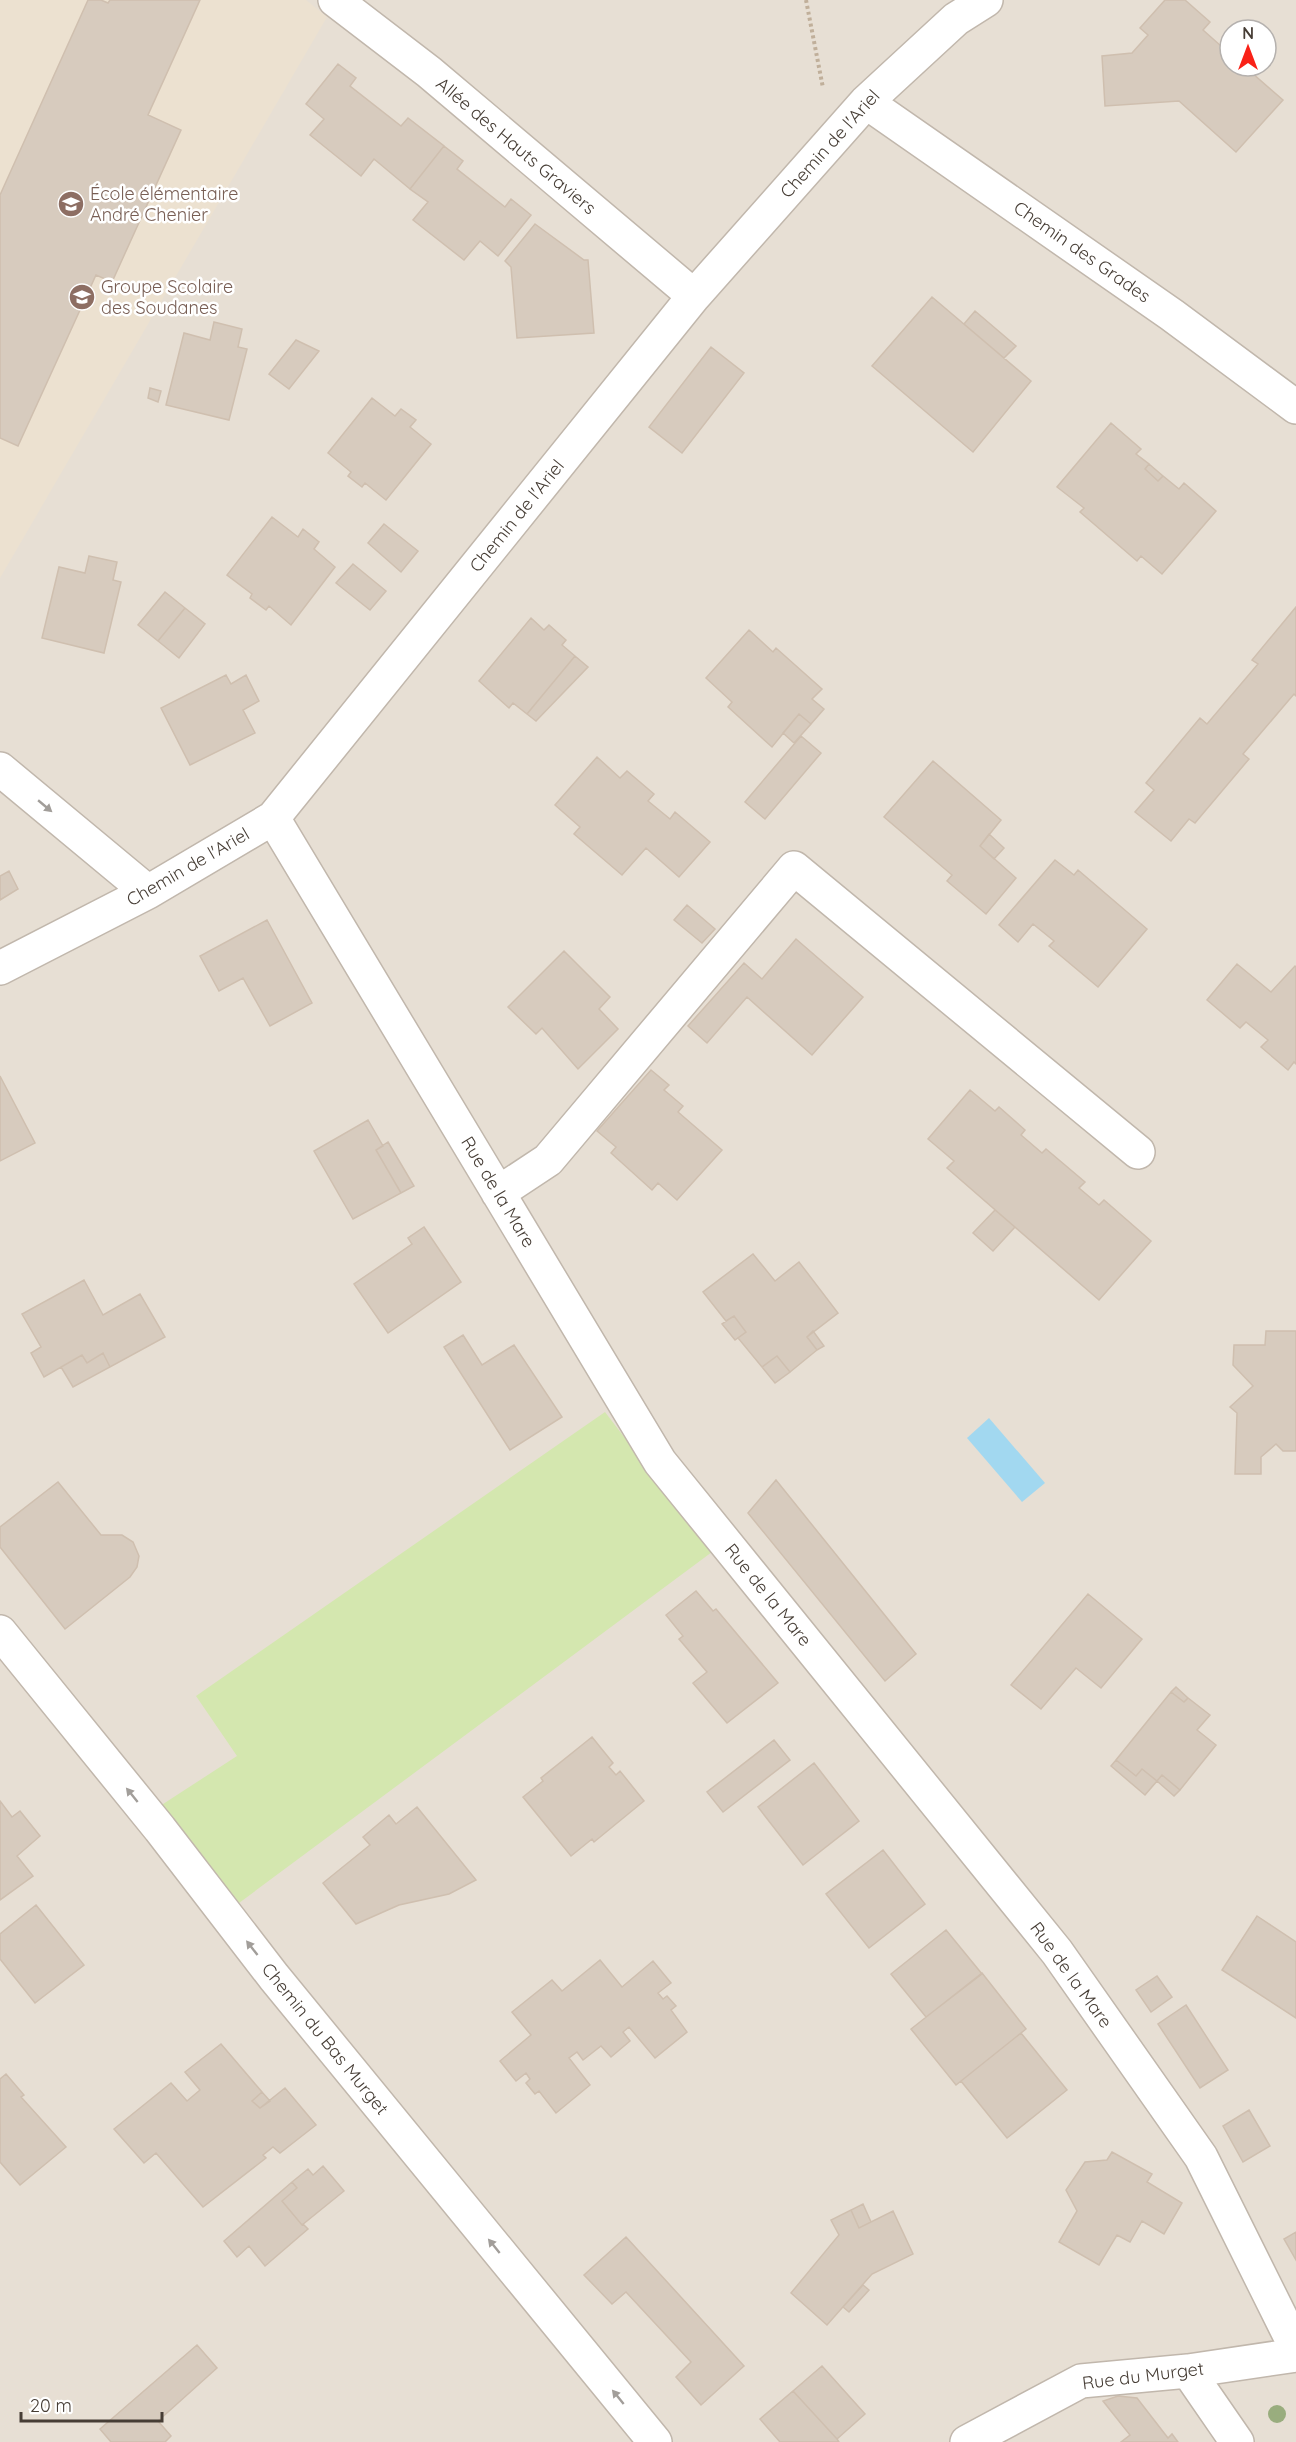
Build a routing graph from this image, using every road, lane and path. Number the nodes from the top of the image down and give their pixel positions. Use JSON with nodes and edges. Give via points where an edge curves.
{"nodes":[{"id":1,"x":335,"y":0,"type":"edge"},
{"id":2,"x":806,"y":0,"type":"edge"},
{"id":3,"x":986,"y":0,"type":"edge"},
{"id":4,"x":866,"y":102,"type":"junction"},
{"id":5,"x":833,"y":139,"type":"junction"},
{"id":6,"x":694,"y":296,"type":"junction"},
{"id":7,"x":1296,"y":407,"type":"edge"},
{"id":8,"x":0,"y":769,"type":"edge"},
{"id":9,"x":273,"y":818,"type":"junction"},
{"id":10,"x":148,"y":892,"type":"junction"},
{"id":11,"x":0,"y":968,"type":"edge"},
{"id":12,"x":1138,"y":1152,"type":"dead end"},
{"id":13,"x":498,"y":1193,"type":"junction"},
{"id":14,"x":0,"y":1632,"type":"edge"},
{"id":15,"x":1296,"y":2348,"type":"edge"},
{"id":16,"x":1296,"y":2355,"type":"edge"},
{"id":17,"x":1188,"y":2371,"type":"junction"},
{"id":18,"x":655,"y":2442,"type":"edge"},
{"id":19,"x":967,"y":2442,"type":"edge"},
{"id":20,"x":1237,"y":2442,"type":"edge"}],
"edges":[{"from":1,"to":6,"type":"street","name":"Allée des Hauts Graviers","via":[[429,72]]},
{"from":2,"to":5,"type":"path"},
{"from":3,"to":4,"type":"street","name":"Chemin de l'Ariel","via":[[956,19]]},
{"from":4,"to":5,"type":"street","name":"Chemin de l'Ariel"},
{"from":4,"to":7,"type":"street","name":"Chemin des Grades","via":[[1172,315]]},
{"from":5,"to":6,"type":"street","name":"Chemin de l'Ariel"},
{"from":6,"to":9,"type":"street","name":"Chemin de l'Ariel"},
{"from":8,"to":10,"type":"street","one_way":true},
{"from":9,"to":10,"type":"street","name":"Chemin de l'Ariel"},
{"from":9,"to":13,"type":"street","name":"Rue de la Mare"},
{"from":10,"to":11,"type":"street","name":"Chemin de l'Ariel"},
{"from":12,"to":13,"type":"street","via":[[794,868],[548,1160]]},
{"from":13,"to":15,"type":"street","name":"Rue de la Mare","via":[[660,1462],[1057,1952],[1202,2157]]},
{"from":18,"to":14,"type":"street","name":"Chemin du Bas Murget","one_way":true,"via":[[274,1977]]},
{"from":16,"to":17,"type":"street","name":"Rue du Murget"},
{"from":17,"to":19,"type":"street","name":"Rue du Murget","via":[[1081,2381]]},
{"from":17,"to":20,"type":"street"}]}
